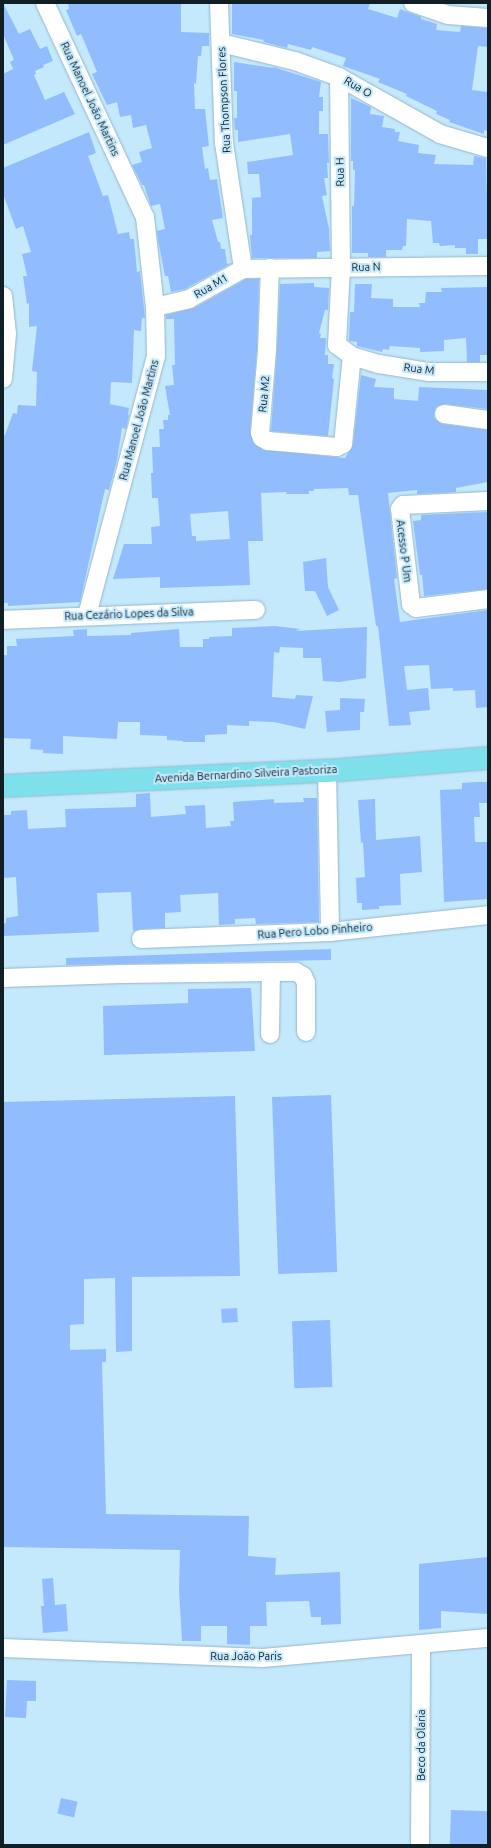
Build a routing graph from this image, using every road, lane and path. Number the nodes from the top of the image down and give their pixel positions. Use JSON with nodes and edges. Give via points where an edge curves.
{"nodes":[{"id":1,"x":45,"y":3,"type":"edge"},
{"id":2,"x":219,"y":3,"type":"edge"},
{"id":3,"x":413,"y":3,"type":"edge"},
{"id":4,"x":488,"y":18,"type":"edge"},
{"id":5,"x":221,"y":43,"type":"junction"},
{"id":6,"x":339,"y":76,"type":"junction"},
{"id":7,"x":488,"y":148,"type":"edge"},
{"id":8,"x":488,"y":266,"type":"edge"},
{"id":9,"x":270,"y":268,"type":"junction"},
{"id":10,"x":341,"y":268,"type":"junction"},
{"id":11,"x":243,"y":269,"type":"junction"},
{"id":12,"x":3,"y":296,"type":"edge"},
{"id":13,"x":155,"y":307,"type":"junction"},
{"id":14,"x":352,"y":356,"type":"junction"},
{"id":15,"x":488,"y":372,"type":"edge"},
{"id":16,"x":3,"y":379,"type":"edge"},
{"id":17,"x":444,"y":414,"type":"dead end"},
{"id":18,"x":488,"y":420,"type":"edge"},
{"id":19,"x":488,"y":501,"type":"edge"},
{"id":20,"x":488,"y":599,"type":"edge"},
{"id":21,"x":256,"y":610,"type":"dead end"},
{"id":22,"x":87,"y":615,"type":"junction"},
{"id":23,"x":3,"y":620,"type":"edge"},
{"id":24,"x":488,"y":758,"type":"edge"},
{"id":25,"x":327,"y":771,"type":"junction"},
{"id":26,"x":3,"y":786,"type":"edge"},
{"id":27,"x":488,"y":915,"type":"edge"},
{"id":28,"x":330,"y":932,"type":"junction"},
{"id":29,"x":141,"y":939,"type":"dead end"},
{"id":30,"x":271,"y":972,"type":"junction"},
{"id":31,"x":3,"y":978,"type":"edge"},
{"id":32,"x":306,"y":1032,"type":"dead end"},
{"id":33,"x":270,"y":1034,"type":"dead end"},
{"id":34,"x":488,"y":1638,"type":"edge"},
{"id":35,"x":421,"y":1645,"type":"junction"},
{"id":36,"x":3,"y":1648,"type":"edge"},
{"id":37,"x":420,"y":1845,"type":"edge"}],
"edges":[{"from":1,"to":13,"type":"street","name":"Rua Manoel João Martins","via":[[145,217]]},
{"from":2,"to":5,"type":"street","name":"Rua Thompson Flores"},
{"from":3,"to":4,"type":"street","via":[[448,16]]},
{"from":5,"to":6,"type":"street","name":"Rua O","via":[[295,61]]},
{"from":5,"to":11,"type":"street","name":"Rua Thompson Flores","via":[[224,143]]},
{"from":6,"to":7,"type":"street","name":"Rua O","via":[[440,134]]},
{"from":6,"to":10,"type":"street","name":"Rua H"},
{"from":8,"to":10,"type":"street","name":"Rua N"},
{"from":9,"to":10,"type":"street","name":"Rua N"},
{"from":9,"to":11,"type":"street","name":"Rua N"},
{"from":9,"to":14,"type":"street","name":"Rua M2","via":[[260,433],[262,438],[268,441],[338,447],[343,444]]},
{"from":10,"to":14,"type":"street","name":"Rua M","via":[[337,345]]},
{"from":11,"to":13,"type":"street","name":"Rua M1","via":[[190,299]]},
{"from":12,"to":16,"type":"street","via":[[8,334]]},
{"from":13,"to":22,"type":"street","name":"Rua Manoel João Martins","via":[[156,356]]},
{"from":14,"to":15,"type":"street","name":"Rua M","via":[[379,364],[429,372]]},
{"from":17,"to":18,"type":"street"},
{"from":19,"to":20,"type":"street","name":"Acesso P Um","via":[[403,506],[400,509],[411,604],[416,608]]},
{"from":21,"to":22,"type":"street","name":"Rua Cezário Lopes da Silva"},
{"from":22,"to":23,"type":"street","name":"Rua Cezário Lopes da Silva"},
{"from":24,"to":25,"type":"main road","name":"Avenida Bernardino Silveira Pastoriza"},
{"from":25,"to":26,"type":"main road","name":"Avenida Bernardino Silveira Pastoriza"},
{"from":25,"to":28,"type":"street"},
{"from":27,"to":28,"type":"street","name":"Rua Pero Lobo Pinheiro"},
{"from":28,"to":29,"type":"street","name":"Rua Pero Lobo Pinheiro"},
{"from":30,"to":31,"type":"street"},
{"from":30,"to":32,"type":"street","via":[[296,972],[302,976],[306,983]]},
{"from":30,"to":33,"type":"street"},
{"from":34,"to":35,"type":"street","name":"Rua João Paris"},
{"from":35,"to":36,"type":"street","name":"Rua João Paris","via":[[263,1658]]},
{"from":35,"to":37,"type":"street","name":"Beco da Olaria"}]}
